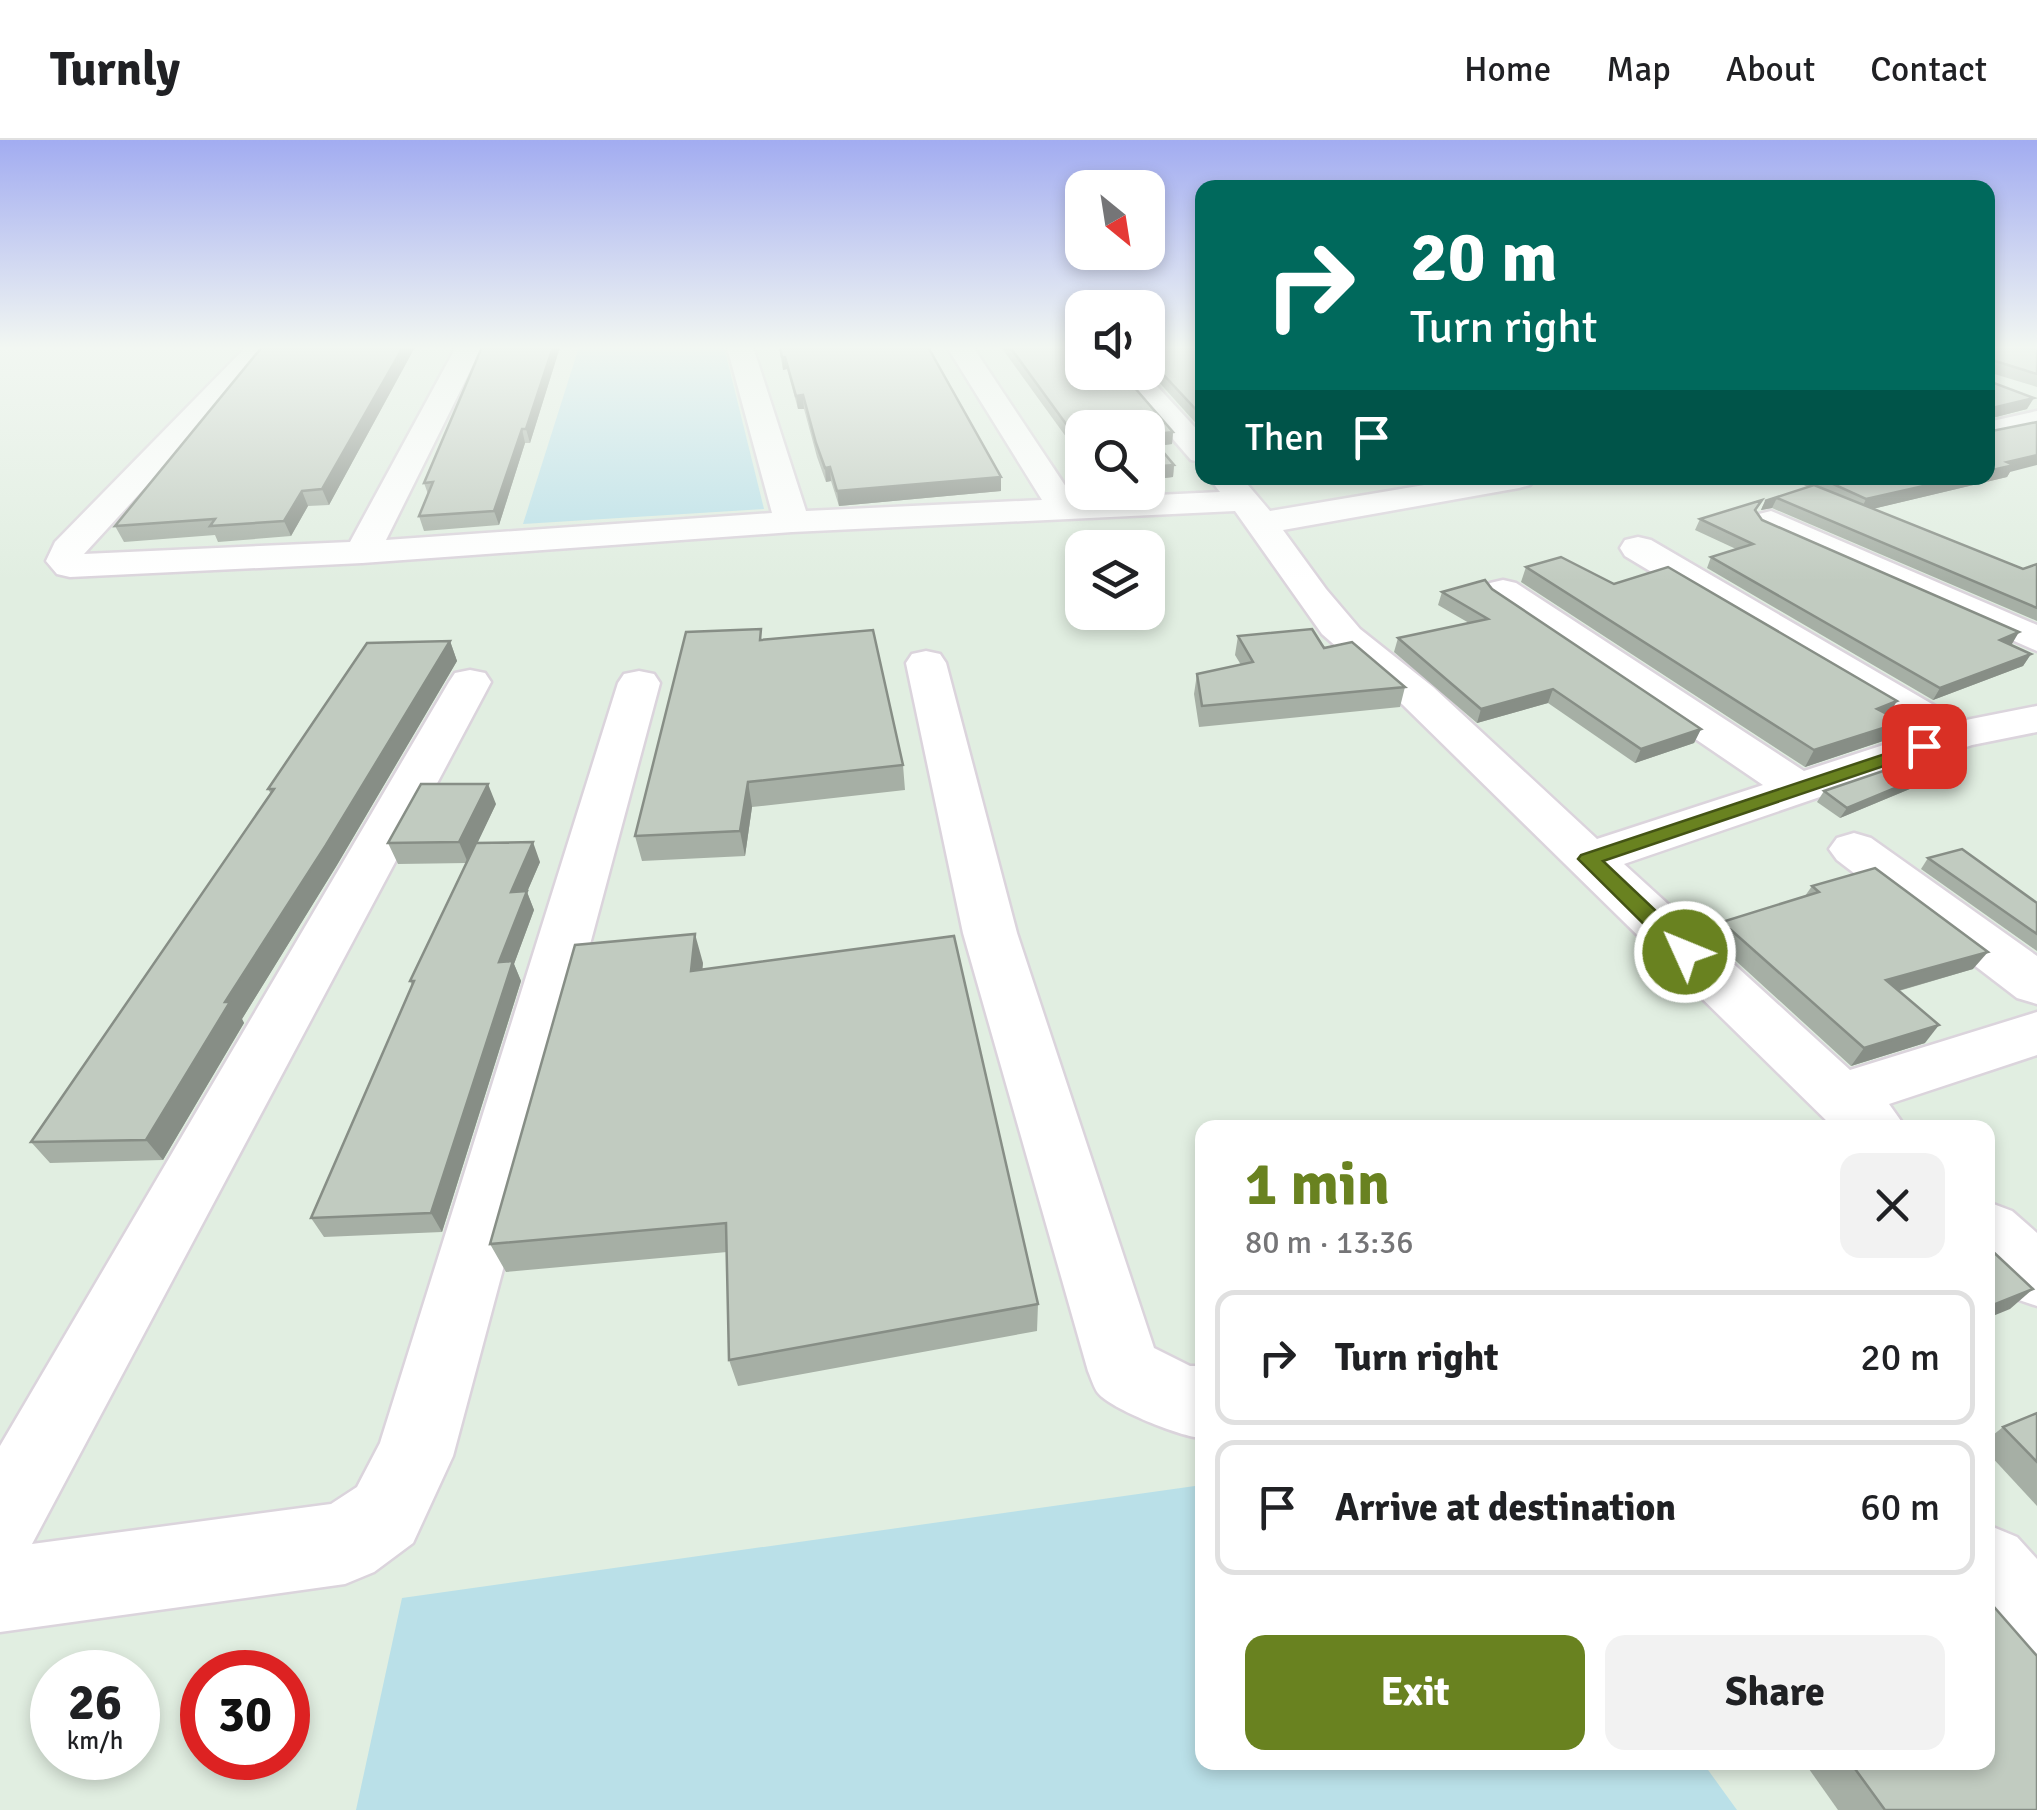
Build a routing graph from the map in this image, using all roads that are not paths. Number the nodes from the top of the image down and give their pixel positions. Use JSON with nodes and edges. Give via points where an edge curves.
{"nodes":[{"id":1,"x":187,"y":425,"type":"edge"},
{"id":2,"x":428,"y":425,"type":"edge"},
{"id":3,"x":763,"y":425,"type":"edge"},
{"id":4,"x":1010,"y":425,"type":"edge"},
{"id":5,"x":1176,"y":425,"type":"edge"},
{"id":6,"x":1195,"y":445,"type":"edge"},
{"id":7,"x":1353,"y":485,"type":"edge"},
{"id":8,"x":1479,"y":485,"type":"edge"},
{"id":9,"x":1244,"y":501,"type":"edge"},
{"id":10,"x":1376,"y":503,"type":"junction"},
{"id":11,"x":1064,"y":509,"type":"junction"},
{"id":12,"x":1771,"y":521,"type":"edge"},
{"id":13,"x":792,"y":522,"type":"junction"},
{"id":14,"x":1638,"y":548,"type":"dead end"},
{"id":15,"x":362,"y":552,"type":"junction"},
{"id":16,"x":1502,"y":591,"type":"edge"},
{"id":17,"x":2037,"y":639,"type":"edge"},
{"id":18,"x":926,"y":663,"type":"dead end"},
{"id":19,"x":470,"y":682,"type":"dead end"},
{"id":20,"x":639,"y":684,"type":"dead end"},
{"id":21,"x":2034,"y":723,"type":"edge"},
{"id":22,"x":1956,"y":736,"type":"junction"},
{"id":23,"x":1798,"y":788,"type":"junction"},
{"id":24,"x":1854,"y":850,"type":"dead end"},
{"id":25,"x":1589,"y":859,"type":"junction"},
{"id":26,"x":2037,"y":984,"type":"edge"},
{"id":27,"x":2037,"y":1033,"type":"edge"},
{"id":28,"x":1858,"y":1112,"type":"edge"},
{"id":29,"x":1995,"y":1237,"type":"edge"},
{"id":30,"x":2037,"y":1276,"type":"edge"},
{"id":31,"x":1195,"y":1402,"type":"edge"},
{"id":32,"x":0,"y":1522,"type":"edge"},
{"id":33,"x":1995,"y":1574,"type":"edge"},
{"id":34,"x":0,"y":1590,"type":"edge"},
{"id":35,"x":2037,"y":1623,"type":"edge"}],
"edges":[{"from":1,"to":15,"type":"street","via":[[64,561],[99,567]]},
{"from":2,"to":15,"type":"street"},
{"from":3,"to":13,"type":"street"},
{"from":4,"to":11,"type":"street"},
{"from":5,"to":6,"type":"street"},
{"from":7,"to":10,"type":"street"},
{"from":8,"to":10,"type":"street"},
{"from":9,"to":10,"type":"street"},
{"from":9,"to":11,"type":"street"},
{"from":9,"to":25,"type":"street","via":[[1360,652],[1418,696]]},
{"from":11,"to":13,"type":"street"},
{"from":12,"to":17,"type":"street"},
{"from":13,"to":15,"type":"street"},
{"from":14,"to":22,"type":"street"},
{"from":16,"to":23,"type":"street"},
{"from":18,"to":31,"type":"street","via":[[990,933],[1125,1371]]},
{"from":19,"to":32,"type":"street"},
{"from":20,"to":34,"type":"street","via":[[414,1456],[385,1516],[345,1542]]},
{"from":21,"to":22,"type":"street"},
{"from":22,"to":23,"type":"street"},
{"from":23,"to":25,"type":"street"},
{"from":24,"to":26,"type":"street"},
{"from":25,"to":28,"type":"street"},
{"from":27,"to":28,"type":"street"},
{"from":29,"to":30,"type":"street"},
{"from":33,"to":35,"type":"street"}]}
